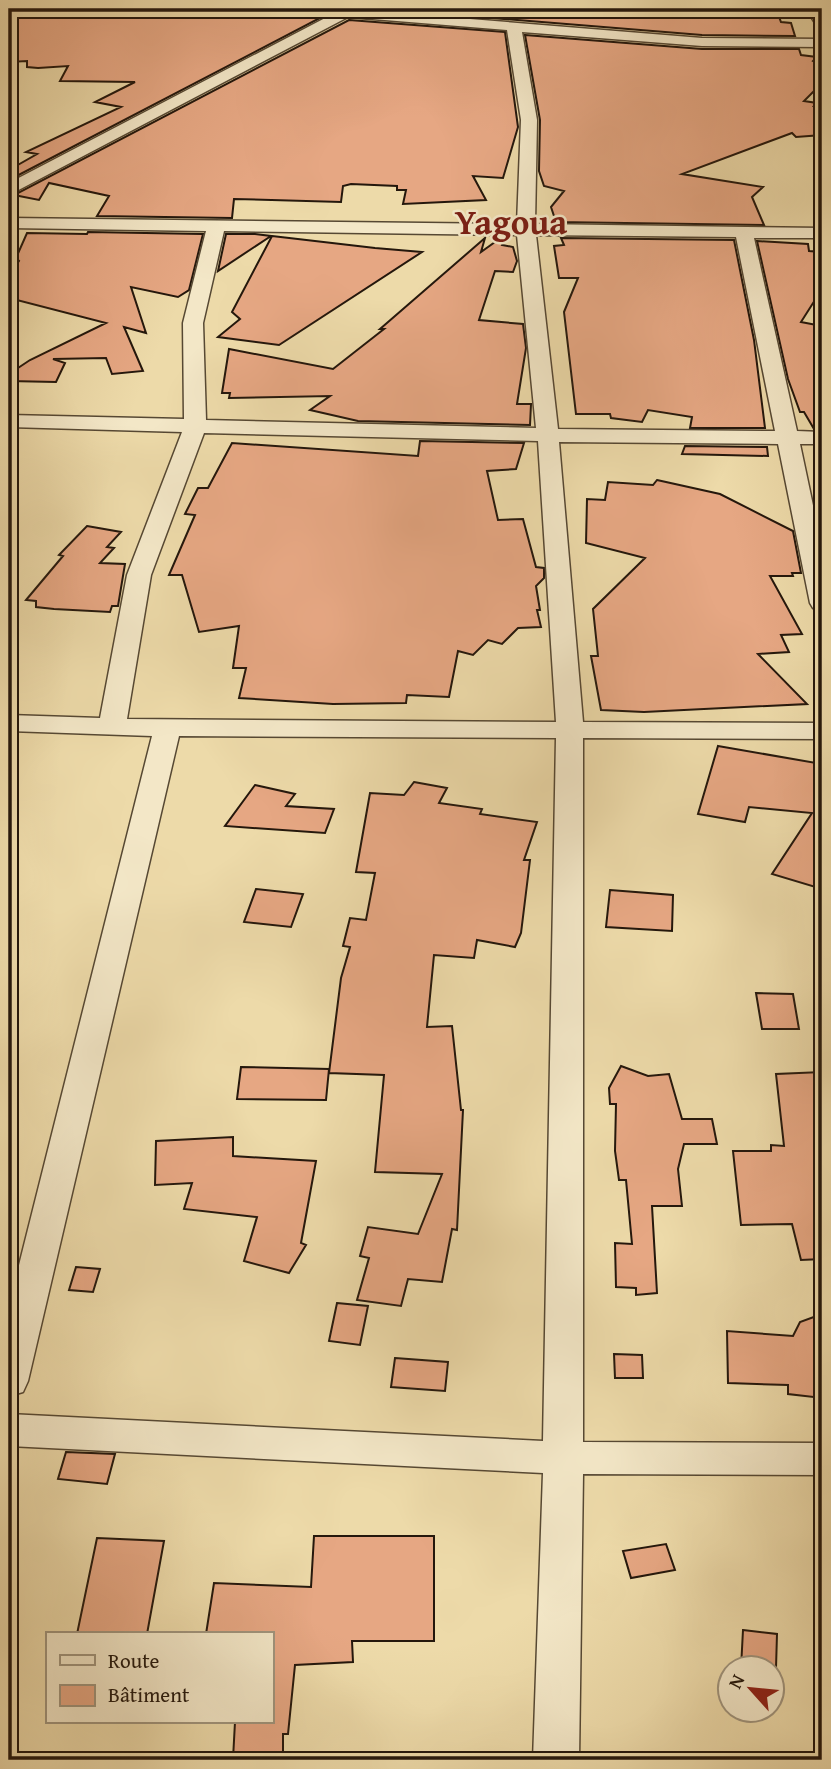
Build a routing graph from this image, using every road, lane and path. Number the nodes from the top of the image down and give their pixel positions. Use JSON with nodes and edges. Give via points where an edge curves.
{"nodes":[{"id":1,"x":297,"y":9,"type":"edge"},
{"id":2,"x":813,"y":9,"type":"edge"},
{"id":3,"x":350,"y":11,"type":"edge"},
{"id":4,"x":822,"y":23,"type":"edge"},
{"id":5,"x":514,"y":28,"type":"junction"},
{"id":6,"x":822,"y":43,"type":"edge"},
{"id":7,"x":9,"y":190,"type":"edge"},
{"id":8,"x":9,"y":223,"type":"edge"},
{"id":9,"x":216,"y":225,"type":"junction"},
{"id":10,"x":526,"y":229,"type":"junction"},
{"id":11,"x":744,"y":232,"type":"junction"},
{"id":12,"x":822,"y":233,"type":"edge"},
{"id":13,"x":9,"y":421,"type":"edge"},
{"id":14,"x":195,"y":427,"type":"junction"},
{"id":15,"x":548,"y":435,"type":"junction"},
{"id":16,"x":788,"y":438,"type":"junction"},
{"id":17,"x":822,"y":438,"type":"edge"},
{"id":18,"x":822,"y":603,"type":"edge"},
{"id":19,"x":9,"y":723,"type":"edge"},
{"id":20,"x":112,"y":726,"type":"junction"},
{"id":21,"x":167,"y":728,"type":"junction"},
{"id":22,"x":570,"y":730,"type":"junction"},
{"id":23,"x":822,"y":731,"type":"edge"},
{"id":24,"x":9,"y":1381,"type":"edge"},
{"id":25,"x":9,"y":1430,"type":"edge"},
{"id":26,"x":563,"y":1458,"type":"junction"},
{"id":27,"x":822,"y":1459,"type":"edge"},
{"id":28,"x":556,"y":1760,"type":"edge"}],
"edges":[{"from":1,"to":3,"type":"street"},
{"from":2,"to":4,"type":"street"},
{"from":3,"to":5,"type":"street"},
{"from":3,"to":7,"type":"street"},
{"from":5,"to":6,"type":"street","via":[[702,42]]},
{"from":5,"to":10,"type":"street","via":[[530,120]]},
{"from":8,"to":9,"type":"street"},
{"from":9,"to":10,"type":"street"},
{"from":9,"to":14,"type":"street","via":[[193,323]]},
{"from":10,"to":11,"type":"street"},
{"from":10,"to":15,"type":"street"},
{"from":11,"to":12,"type":"street"},
{"from":11,"to":16,"type":"street"},
{"from":13,"to":14,"type":"street"},
{"from":14,"to":15,"type":"street"},
{"from":14,"to":20,"type":"street","via":[[139,575]]},
{"from":15,"to":16,"type":"street"},
{"from":15,"to":22,"type":"street"},
{"from":16,"to":17,"type":"street"},
{"from":16,"to":18,"type":"street"},
{"from":19,"to":20,"type":"street"},
{"from":20,"to":21,"type":"street"},
{"from":21,"to":22,"type":"street"},
{"from":21,"to":24,"type":"street"},
{"from":22,"to":23,"type":"street"},
{"from":22,"to":26,"type":"street"},
{"from":25,"to":26,"type":"street"},
{"from":26,"to":27,"type":"street"},
{"from":26,"to":28,"type":"street"}]}
